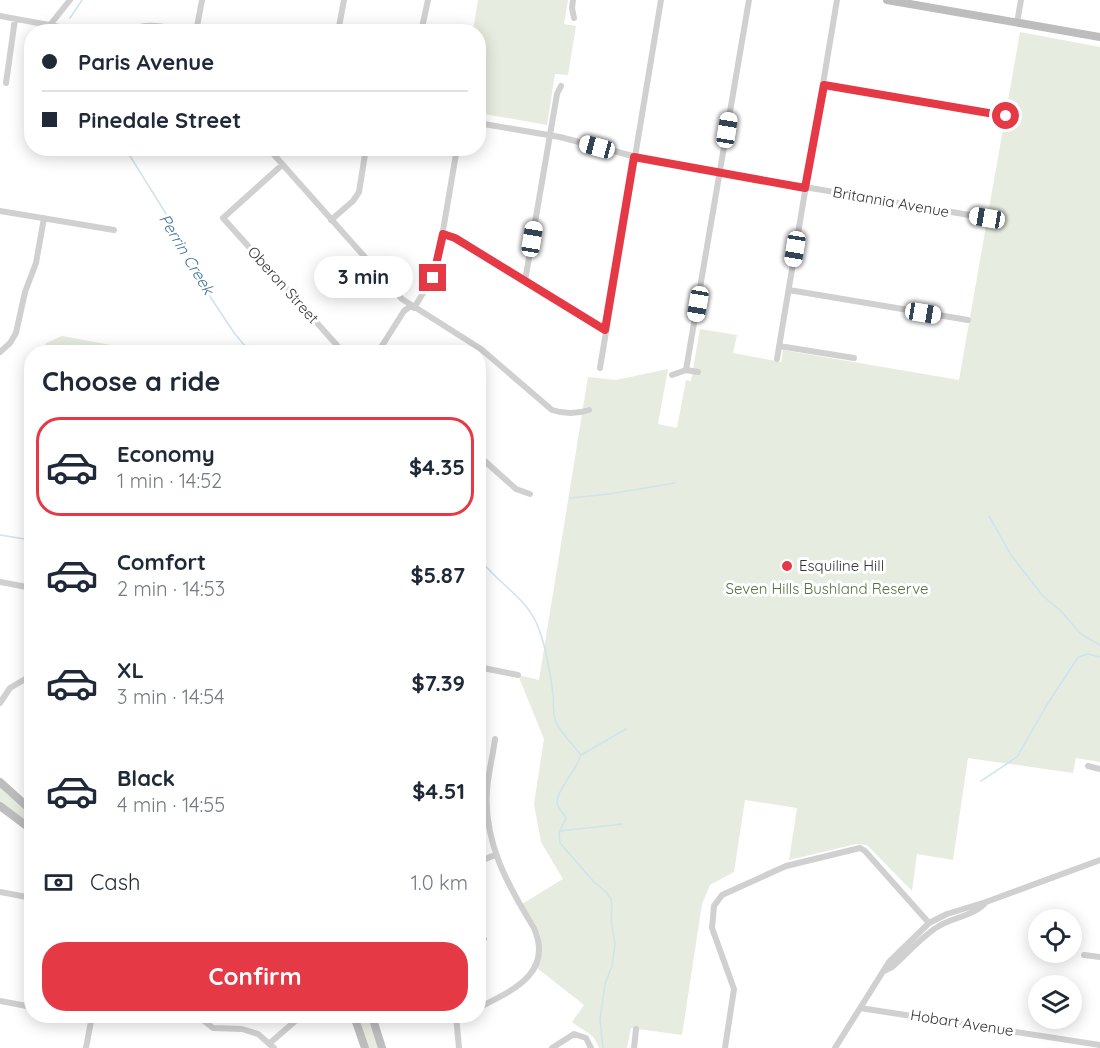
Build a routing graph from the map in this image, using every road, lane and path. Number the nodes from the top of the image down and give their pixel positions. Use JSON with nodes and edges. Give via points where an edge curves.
{"nodes":[{"id":1,"x":70,"y":0,"type":"edge"},
{"id":2,"x":202,"y":0,"type":"edge"},
{"id":3,"x":344,"y":0,"type":"edge"},
{"id":4,"x":428,"y":0,"type":"edge"},
{"id":5,"x":573,"y":0,"type":"edge"},
{"id":6,"x":661,"y":0,"type":"edge"},
{"id":7,"x":749,"y":0,"type":"edge"},
{"id":8,"x":837,"y":0,"type":"edge"},
{"id":9,"x":887,"y":0,"type":"edge"},
{"id":10,"x":1021,"y":0,"type":"edge"},
{"id":11,"x":0,"y":16,"type":"edge"},
{"id":12,"x":574,"y":18,"type":"dead end"},
{"id":13,"x":15,"y":19,"type":"junction"},
{"id":14,"x":1017,"y":23,"type":"junction"},
{"id":15,"x":44,"y":24,"type":"edge"},
{"id":16,"x":51,"y":24,"type":"edge"},
{"id":17,"x":198,"y":24,"type":"edge"},
{"id":18,"x":340,"y":24,"type":"edge"},
{"id":19,"x":423,"y":24,"type":"edge"},
{"id":20,"x":1100,"y":37,"type":"edge"},
{"id":21,"x":6,"y":83,"type":"dead end"},
{"id":22,"x":824,"y":85,"type":"junction"},
{"id":23,"x":561,"y":86,"type":"dead end"},
{"id":24,"x":1006,"y":116,"type":"dead end"},
{"id":25,"x":486,"y":124,"type":"edge"},
{"id":26,"x":550,"y":135,"type":"junction"},
{"id":27,"x":275,"y":156,"type":"edge"},
{"id":28,"x":365,"y":156,"type":"edge"},
{"id":29,"x":456,"y":156,"type":"edge"},
{"id":30,"x":634,"y":157,"type":"junction"},
{"id":31,"x":282,"y":165,"type":"junction"},
{"id":32,"x":720,"y":173,"type":"junction"},
{"id":33,"x":805,"y":188,"type":"junction"},
{"id":34,"x":0,"y":211,"type":"edge"},
{"id":35,"x":44,"y":218,"type":"junction"},
{"id":36,"x":987,"y":218,"type":"dead end"},
{"id":37,"x":331,"y":220,"type":"junction"},
{"id":38,"x":114,"y":230,"type":"dead end"},
{"id":39,"x":443,"y":234,"type":"junction"},
{"id":40,"x":525,"y":281,"type":"junction"},
{"id":41,"x":789,"y":290,"type":"junction"},
{"id":42,"x":412,"y":307,"type":"junction"},
{"id":43,"x":968,"y":320,"type":"dead end"},
{"id":44,"x":605,"y":330,"type":"junction"},
{"id":45,"x":337,"y":345,"type":"edge"},
{"id":46,"x":382,"y":345,"type":"edge"},
{"id":47,"x":474,"y":345,"type":"edge"},
{"id":48,"x":779,"y":346,"type":"junction"},
{"id":49,"x":0,"y":352,"type":"edge"},
{"id":50,"x":486,"y":353,"type":"edge"},
{"id":51,"x":854,"y":358,"type":"dead end"},
{"id":52,"x":777,"y":359,"type":"dead end"},
{"id":53,"x":600,"y":368,"type":"dead end"},
{"id":54,"x":687,"y":370,"type":"junction"},
{"id":55,"x":698,"y":372,"type":"dead end"},
{"id":56,"x":672,"y":375,"type":"dead end"},
{"id":57,"x":589,"y":410,"type":"dead end"},
{"id":58,"x":486,"y":461,"type":"edge"},
{"id":59,"x":530,"y":494,"type":"dead end"},
{"id":60,"x":0,"y":582,"type":"edge"},
{"id":61,"x":24,"y":586,"type":"edge"},
{"id":62,"x":486,"y":668,"type":"edge"},
{"id":63,"x":518,"y":675,"type":"dead end"},
{"id":64,"x":24,"y":680,"type":"edge"},
{"id":65,"x":0,"y":703,"type":"edge"},
{"id":66,"x":495,"y":739,"type":"dead end"},
{"id":67,"x":1088,"y":766,"type":"dead end"},
{"id":68,"x":1100,"y":769,"type":"edge"},
{"id":69,"x":0,"y":782,"type":"edge"},
{"id":70,"x":24,"y":804,"type":"edge"},
{"id":71,"x":0,"y":806,"type":"edge"},
{"id":72,"x":24,"y":824,"type":"edge"},
{"id":73,"x":495,"y":855,"type":"junction"},
{"id":74,"x":486,"y":859,"type":"edge"},
{"id":75,"x":1100,"y":860,"type":"edge"},
{"id":76,"x":0,"y":892,"type":"edge"},
{"id":77,"x":24,"y":896,"type":"edge"},
{"id":78,"x":986,"y":902,"type":"junction"},
{"id":79,"x":929,"y":923,"type":"junction"},
{"id":80,"x":1084,"y":955,"type":"dead end"},
{"id":81,"x":1100,"y":957,"type":"edge"},
{"id":82,"x":883,"y":971,"type":"junction"},
{"id":83,"x":0,"y":1001,"type":"edge"},
{"id":84,"x":486,"y":1004,"type":"edge"},
{"id":85,"x":24,"y":1006,"type":"edge"},
{"id":86,"x":860,"y":1008,"type":"junction"},
{"id":87,"x":92,"y":1023,"type":"edge"},
{"id":88,"x":206,"y":1023,"type":"edge"},
{"id":89,"x":294,"y":1023,"type":"edge"},
{"id":90,"x":356,"y":1023,"type":"edge"},
{"id":91,"x":374,"y":1023,"type":"edge"},
{"id":92,"x":457,"y":1023,"type":"edge"},
{"id":93,"x":636,"y":1029,"type":"dead end"},
{"id":94,"x":1100,"y":1044,"type":"edge"},
{"id":95,"x":272,"y":1046,"type":"edge"},
{"id":96,"x":86,"y":1048,"type":"edge"},
{"id":97,"x":365,"y":1048,"type":"edge"},
{"id":98,"x":382,"y":1048,"type":"edge"},
{"id":99,"x":459,"y":1048,"type":"edge"},
{"id":100,"x":552,"y":1048,"type":"edge"},
{"id":101,"x":591,"y":1048,"type":"edge"},
{"id":102,"x":634,"y":1048,"type":"edge"},
{"id":103,"x":725,"y":1048,"type":"edge"},
{"id":104,"x":835,"y":1048,"type":"edge"}],
"edges":[{"from":1,"to":16,"type":"street"},
{"from":2,"to":17,"type":"street"},
{"from":3,"to":18,"type":"street"},
{"from":4,"to":19,"type":"street"},
{"from":5,"to":12,"type":"street"},
{"from":6,"to":30,"type":"street"},
{"from":7,"to":32,"type":"street"},
{"from":8,"to":22,"type":"street"},
{"from":9,"to":14,"type":"main road"},
{"from":10,"to":14,"type":"street"},
{"from":11,"to":13,"type":"street"},
{"from":13,"to":15,"type":"street"},
{"from":13,"to":21,"type":"street"},
{"from":14,"to":20,"type":"main road"},
{"from":22,"to":24,"type":"street"},
{"from":22,"to":33,"type":"street"},
{"from":23,"to":26,"type":"street","via":[[556,94]]},
{"from":25,"to":26,"type":"street","name":"Britannia Avenue"},
{"from":26,"to":30,"type":"street","name":"Britannia Avenue"},
{"from":26,"to":40,"type":"street"},
{"from":27,"to":31,"type":"street"},
{"from":28,"to":37,"type":"street","via":[[359,192]]},
{"from":29,"to":39,"type":"street"},
{"from":30,"to":32,"type":"street","name":"Britannia Avenue"},
{"from":30,"to":44,"type":"street"},
{"from":31,"to":37,"type":"street"},
{"from":31,"to":45,"type":"street","name":"Oberon Street","via":[[223,218]]},
{"from":32,"to":33,"type":"street","name":"Britannia Avenue"},
{"from":32,"to":54,"type":"street"},
{"from":33,"to":36,"type":"street","name":"Britannia Avenue"},
{"from":33,"to":41,"type":"street"},
{"from":34,"to":35,"type":"street"},
{"from":35,"to":38,"type":"street"},
{"from":35,"to":49,"type":"street","via":[[16,333]]},
{"from":37,"to":42,"type":"street"},
{"from":39,"to":40,"type":"street"},
{"from":39,"to":42,"type":"street","via":[[436,272]]},
{"from":40,"to":44,"type":"street"},
{"from":41,"to":43,"type":"street"},
{"from":41,"to":48,"type":"street"},
{"from":42,"to":46,"type":"street","via":[[404,311]]},
{"from":42,"to":47,"type":"street"},
{"from":44,"to":53,"type":"street"},
{"from":48,"to":51,"type":"street"},
{"from":48,"to":52,"type":"street"},
{"from":50,"to":57,"type":"street","via":[[552,410]]},
{"from":54,"to":55,"type":"street"},
{"from":54,"to":56,"type":"street"},
{"from":58,"to":59,"type":"street","via":[[516,489]]},
{"from":60,"to":61,"type":"street"},
{"from":62,"to":63,"type":"street"},
{"from":64,"to":65,"type":"street","via":[[10,688]]},
{"from":66,"to":73,"type":"street","via":[[487,796]]},
{"from":67,"to":68,"type":"street"},
{"from":69,"to":70,"type":"main road"},
{"from":71,"to":72,"type":"main road"},
{"from":73,"to":74,"type":"street"},
{"from":73,"to":84,"type":"street","via":[[534,928],[539,949],[538,960],[524,983]]},
{"from":75,"to":78,"type":"street"},
{"from":76,"to":77,"type":"street"},
{"from":78,"to":79,"type":"street"},
{"from":78,"to":82,"type":"street","via":[[980,909],[933,930]]},
{"from":79,"to":82,"type":"street"},
{"from":79,"to":103,"type":"street","via":[[860,848],[786,866],[717,898],[712,928],[734,989]]},
{"from":80,"to":81,"type":"street"},
{"from":82,"to":86,"type":"street"},
{"from":83,"to":85,"type":"street"},
{"from":86,"to":94,"type":"street","name":"Hobart Avenue"},
{"from":86,"to":104,"type":"street"},
{"from":87,"to":96,"type":"street"},
{"from":88,"to":95,"type":"street","via":[[210,1027],[247,1030]]},
{"from":89,"to":95,"type":"street"},
{"from":90,"to":97,"type":"main road"},
{"from":91,"to":98,"type":"main road"},
{"from":92,"to":99,"type":"street"},
{"from":93,"to":102,"type":"street"},
{"from":100,"to":101,"type":"street","via":[[574,1034],[586,1038]]}]}
